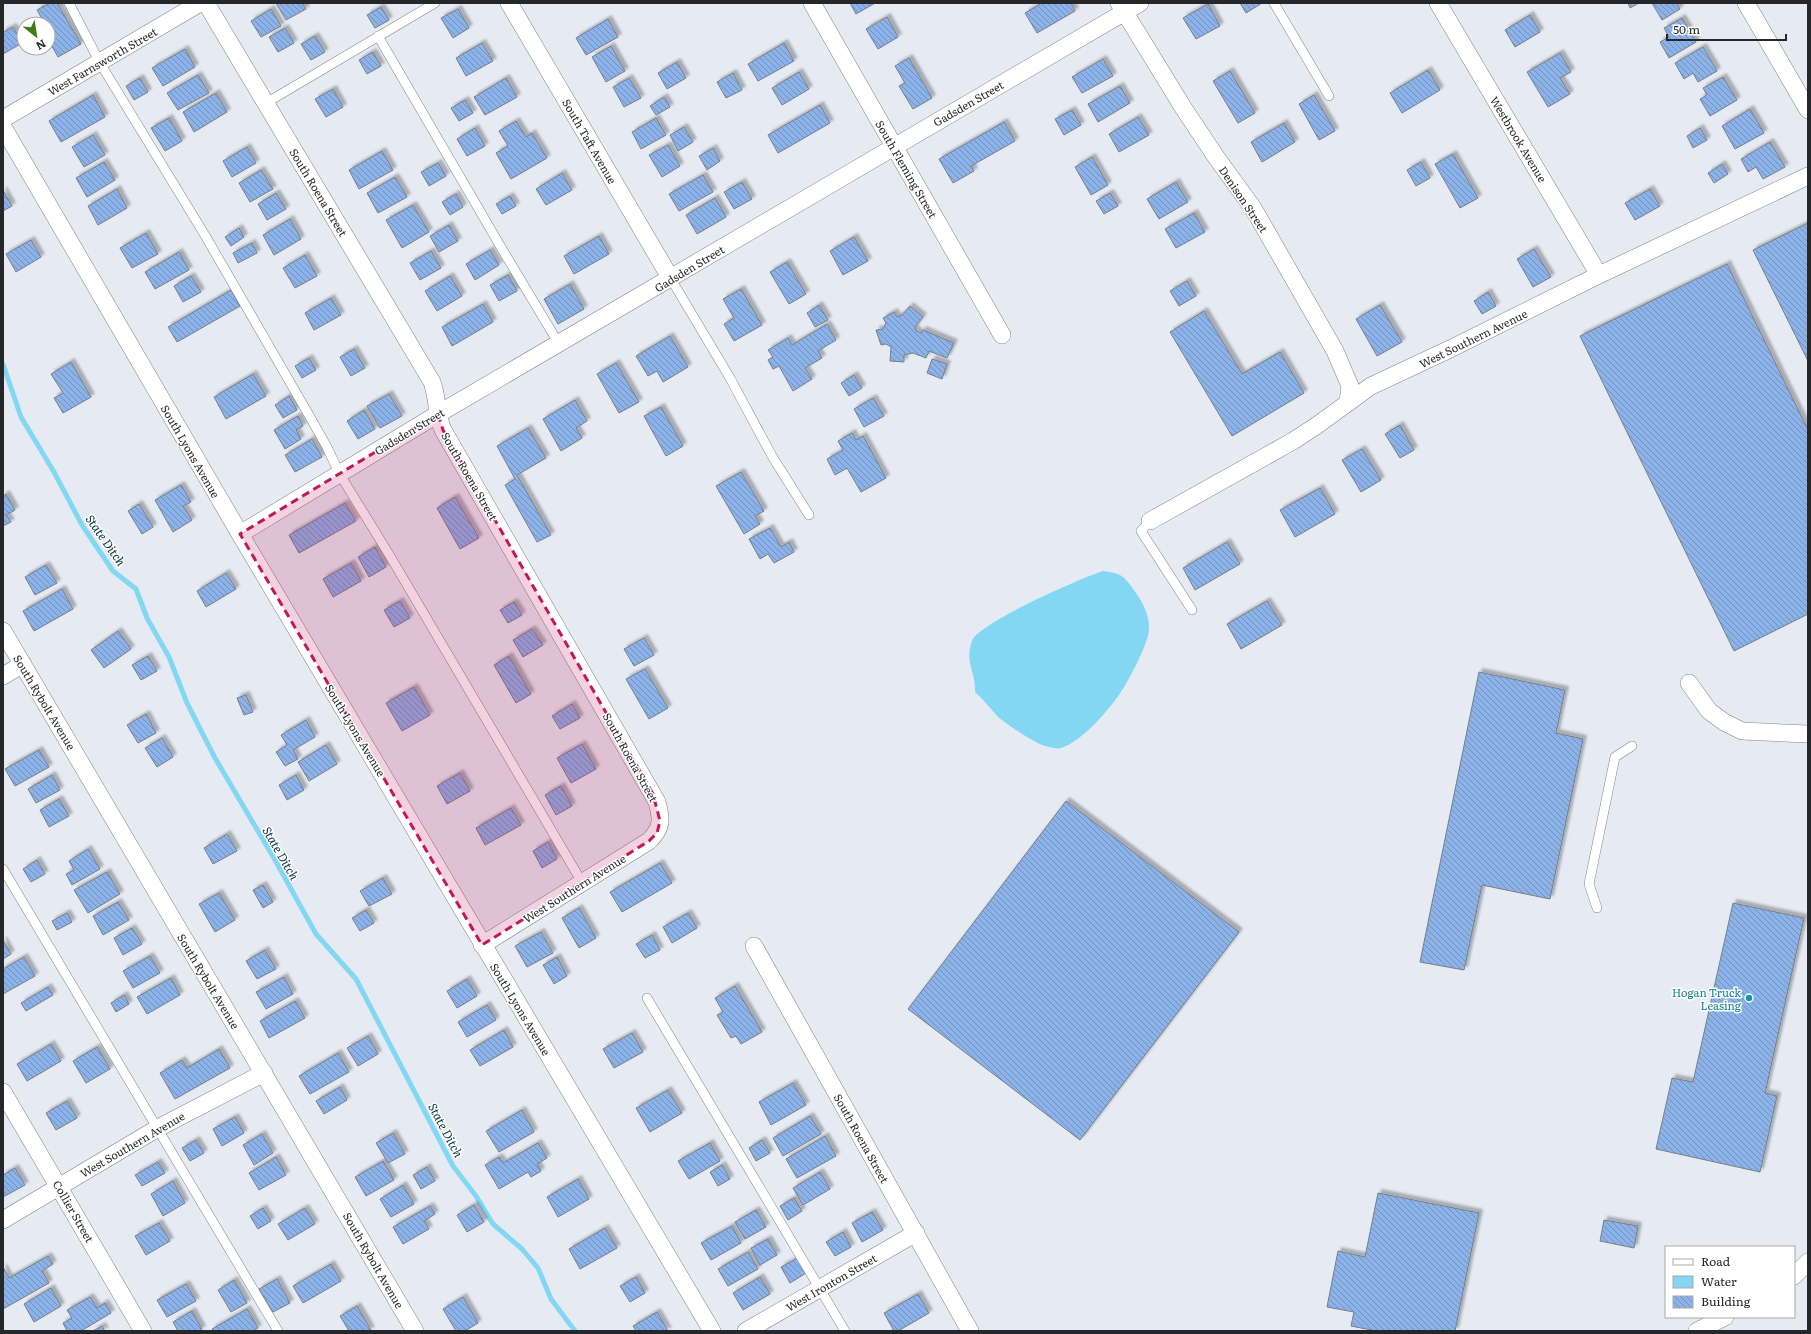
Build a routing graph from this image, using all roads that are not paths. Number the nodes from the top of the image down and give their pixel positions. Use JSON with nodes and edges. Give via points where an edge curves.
{"nodes":[{"id":1,"x":69,"y":3,"type":"edge"},
{"id":2,"x":200,"y":3,"type":"edge"},
{"id":3,"x":206,"y":3,"type":"edge"},
{"id":4,"x":435,"y":3,"type":"edge"},
{"id":5,"x":509,"y":3,"type":"edge"},
{"id":6,"x":812,"y":3,"type":"edge"},
{"id":7,"x":1140,"y":3,"type":"edge"},
{"id":8,"x":1274,"y":3,"type":"edge"},
{"id":9,"x":1438,"y":3,"type":"edge"},
{"id":10,"x":1746,"y":3,"type":"edge"},
{"id":11,"x":1122,"y":7,"type":"edge"},
{"id":12,"x":378,"y":36,"type":"junction"},
{"id":13,"x":100,"y":63,"type":"junction"},
{"id":14,"x":1329,"y":96,"type":"dead end"},
{"id":15,"x":266,"y":103,"type":"junction"},
{"id":16,"x":1808,"y":110,"type":"edge"},
{"id":17,"x":3,"y":119,"type":"edge"},
{"id":18,"x":3,"y":127,"type":"edge"},
{"id":19,"x":893,"y":146,"type":"junction"},
{"id":20,"x":1808,"y":176,"type":"edge"},
{"id":21,"x":1599,"y":275,"type":"junction"},
{"id":22,"x":671,"y":279,"type":"junction"},
{"id":23,"x":1002,"y":335,"type":"dead end"},
{"id":24,"x":559,"y":344,"type":"junction"},
{"id":25,"x":1348,"y":402,"type":"junction"},
{"id":26,"x":438,"y":414,"type":"junction"},
{"id":27,"x":339,"y":473,"type":"junction"},
{"id":28,"x":809,"y":515,"type":"dead end"},
{"id":29,"x":1150,"y":521,"type":"joint"},
{"id":30,"x":240,"y":534,"type":"junction"},
{"id":31,"x":1192,"y":610,"type":"dead end"},
{"id":32,"x":3,"y":631,"type":"edge"},
{"id":33,"x":23,"y":664,"type":"junction"},
{"id":34,"x":3,"y":676,"type":"edge"},
{"id":35,"x":1690,"y":683,"type":"dead end"},
{"id":36,"x":1808,"y":734,"type":"edge"},
{"id":37,"x":1632,"y":746,"type":"dead end"},
{"id":38,"x":660,"y":826,"type":"joint"},
{"id":39,"x":3,"y":869,"type":"edge"},
{"id":40,"x":583,"y":884,"type":"junction"},
{"id":41,"x":1597,"y":908,"type":"dead end"},
{"id":42,"x":482,"y":945,"type":"junction"},
{"id":43,"x":754,"y":946,"type":"dead end"},
{"id":44,"x":647,"y":998,"type":"dead end"},
{"id":45,"x":264,"y":1073,"type":"junction"},
{"id":46,"x":3,"y":1092,"type":"edge"},
{"id":47,"x":158,"y":1128,"type":"junction"},
{"id":48,"x":59,"y":1186,"type":"junction"},
{"id":49,"x":3,"y":1220,"type":"edge"},
{"id":50,"x":916,"y":1233,"type":"junction"},
{"id":51,"x":1808,"y":1262,"type":"edge"},
{"id":52,"x":1795,"y":1275,"type":"edge"},
{"id":53,"x":820,"y":1288,"type":"junction"},
{"id":54,"x":1723,"y":1318,"type":"edge"},
{"id":55,"x":143,"y":1331,"type":"edge"},
{"id":56,"x":278,"y":1331,"type":"edge"},
{"id":57,"x":415,"y":1331,"type":"edge"},
{"id":58,"x":712,"y":1331,"type":"edge"},
{"id":59,"x":746,"y":1331,"type":"edge"},
{"id":60,"x":845,"y":1331,"type":"edge"},
{"id":61,"x":970,"y":1331,"type":"edge"},
{"id":62,"x":1697,"y":1331,"type":"edge"}],
"edges":[{"from":1,"to":13,"type":"lane"},
{"from":2,"to":13,"type":"street","name":"West Farnsworth Street"},
{"from":3,"to":15,"type":"street","name":"South Roena Street"},
{"from":4,"to":12,"type":"lane"},
{"from":5,"to":22,"type":"street","name":"South Taft Avenue"},
{"from":6,"to":19,"type":"street","name":"South Fleming Street"},
{"from":7,"to":11,"type":"street","name":"Gadsden Street"},
{"from":8,"to":14,"type":"lane"},
{"from":9,"to":21,"type":"street","name":"Westbrook Avenue"},
{"from":10,"to":16,"type":"street"},
{"from":11,"to":19,"type":"street","name":"Gadsden Street"},
{"from":11,"to":25,"type":"street","name":"Denison Street","via":[[1184,109],[1253,208],[1335,351],[1350,386]]},
{"from":12,"to":15,"type":"lane"},
{"from":12,"to":24,"type":"lane"},
{"from":13,"to":17,"type":"street","name":"West Farnsworth Street"},
{"from":13,"to":27,"type":"lane","via":[[206,237],[327,447]]},
{"from":15,"to":26,"type":"street","name":"South Roena Street","via":[[432,382]]},
{"from":18,"to":30,"type":"street","name":"South Lyons Avenue"},
{"from":19,"to":22,"type":"street","name":"Gadsden Street"},
{"from":19,"to":23,"type":"street","name":"South Fleming Street"},
{"from":20,"to":21,"type":"street","name":"West Southern Avenue"},
{"from":21,"to":25,"type":"street","name":"West Southern Avenue","via":[[1450,350],[1371,386]]},
{"from":22,"to":24,"type":"street","name":"Gadsden Street"},
{"from":22,"to":28,"type":"lane","via":[[730,378],[772,456]]},
{"from":24,"to":26,"type":"street","name":"Gadsden Street"},
{"from":25,"to":29,"type":"street","name":"West Southern Avenue","via":[[1293,441]]},
{"from":26,"to":27,"type":"street","name":"Gadsden Street"},
{"from":26,"to":38,"type":"street","name":"South Roena Street","via":[[447,437],[653,794],[659,811]]},
{"from":27,"to":30,"type":"street","name":"Gadsden Street"},
{"from":27,"to":40,"type":"lane"},
{"from":29,"to":31,"type":"lane","via":[[1141,531]]},
{"from":30,"to":42,"type":"street","name":"South Lyons Avenue"},
{"from":32,"to":33,"type":"street","name":"South Rybolt Avenue"},
{"from":33,"to":34,"type":"street"},
{"from":33,"to":45,"type":"street","name":"South Rybolt Avenue"},
{"from":35,"to":36,"type":"street","via":[[1709,711],[1742,731]]},
{"from":37,"to":41,"type":"lane","via":[[1615,757],[1589,884]]},
{"from":38,"to":40,"type":"street","name":"West Southern Avenue","via":[[649,841]]},
{"from":39,"to":47,"type":"lane"},
{"from":40,"to":42,"type":"street","name":"West Southern Avenue"},
{"from":42,"to":58,"type":"street","name":"South Lyons Avenue"},
{"from":43,"to":50,"type":"street","name":"South Roena Street"},
{"from":44,"to":53,"type":"lane"},
{"from":45,"to":47,"type":"street","name":"West Southern Avenue"},
{"from":45,"to":57,"type":"street","name":"South Rybolt Avenue"},
{"from":46,"to":48,"type":"street","name":"Collier Street"},
{"from":47,"to":48,"type":"street","name":"West Southern Avenue"},
{"from":47,"to":56,"type":"lane"},
{"from":48,"to":49,"type":"street","name":"West Southern Avenue"},
{"from":48,"to":55,"type":"street","name":"Collier Street"},
{"from":50,"to":53,"type":"street","name":"West Ironton Street"},
{"from":50,"to":61,"type":"street","name":"South Roena Street"},
{"from":51,"to":52,"type":"street"},
{"from":53,"to":59,"type":"street","name":"West Ironton Street"},
{"from":53,"to":60,"type":"lane"},
{"from":54,"to":62,"type":"street"}]}
